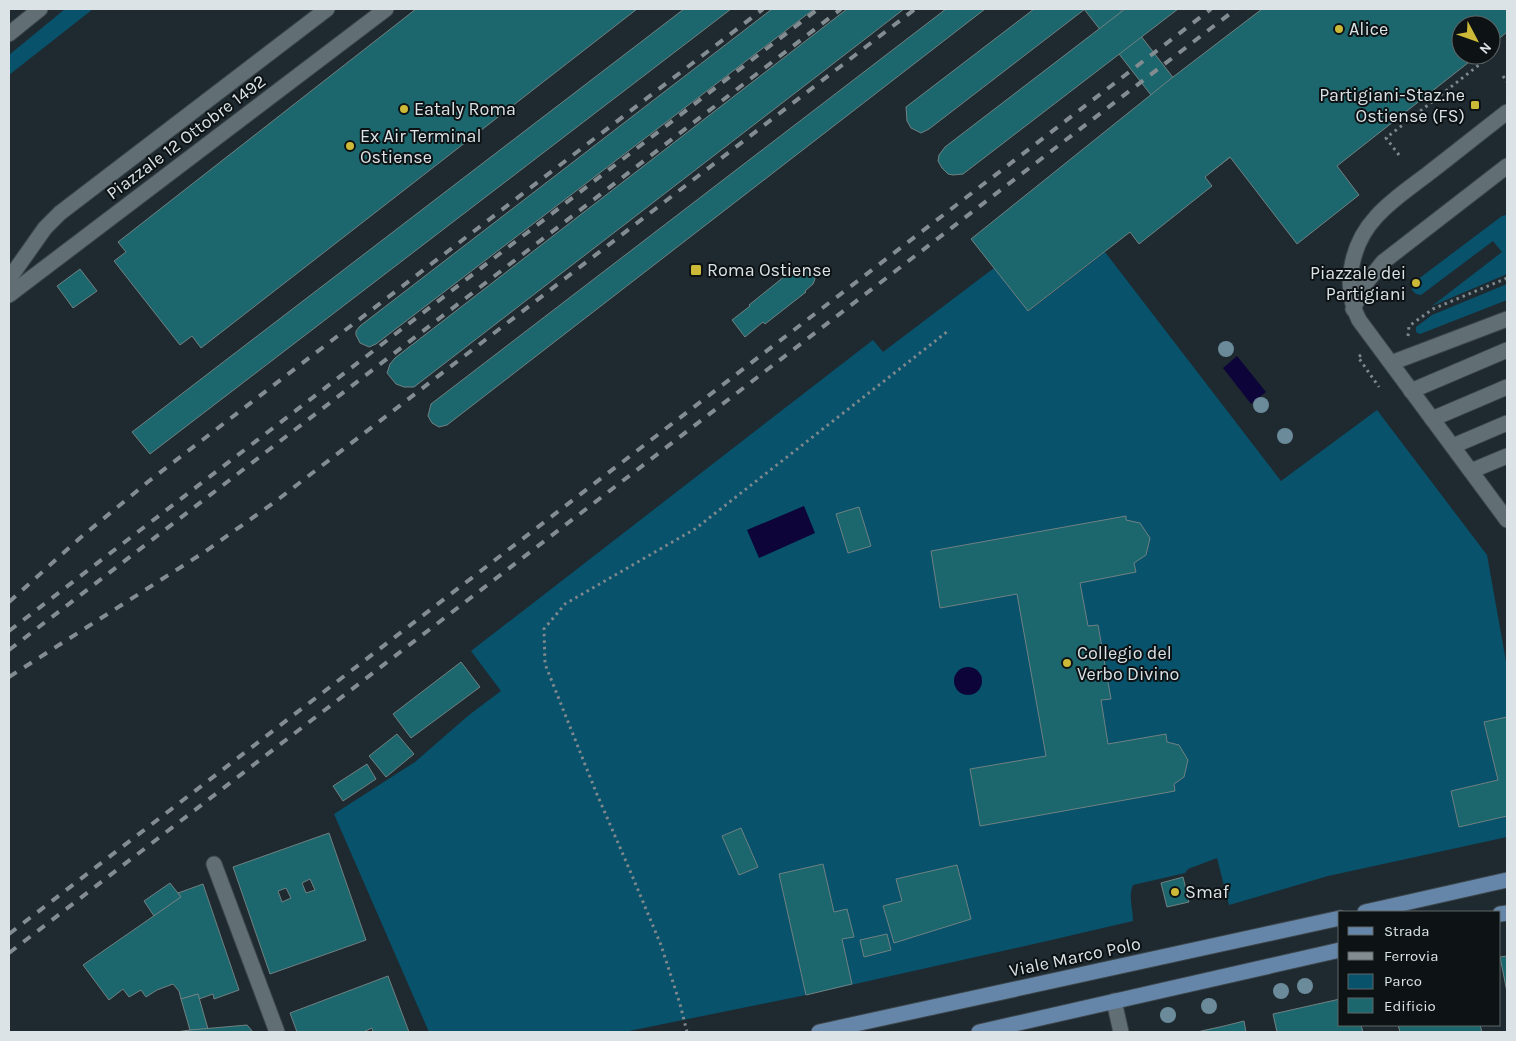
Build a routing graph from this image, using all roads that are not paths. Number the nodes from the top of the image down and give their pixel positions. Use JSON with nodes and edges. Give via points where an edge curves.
{"nodes":[{"id":1,"x":40,"y":9,"type":"edge"},
{"id":2,"x":327,"y":9,"type":"edge"},
{"id":3,"x":386,"y":9,"type":"edge"},
{"id":4,"x":9,"y":34,"type":"edge"},
{"id":5,"x":1507,"y":112,"type":"edge"},
{"id":6,"x":1507,"y":166,"type":"edge"},
{"id":7,"x":9,"y":279,"type":"edge"},
{"id":8,"x":9,"y":295,"type":"edge"},
{"id":9,"x":1353,"y":309,"type":"junction"},
{"id":10,"x":1507,"y":319,"type":"edge"},
{"id":11,"x":1507,"y":350,"type":"edge"},
{"id":12,"x":1391,"y":363,"type":"junction"},
{"id":13,"x":1507,"y":387,"type":"edge"},
{"id":14,"x":1411,"y":390,"type":"junction"},
{"id":15,"x":1432,"y":419,"type":"junction"},
{"id":16,"x":1507,"y":423,"type":"edge"},
{"id":17,"x":1453,"y":446,"type":"junction"},
{"id":18,"x":1507,"y":456,"type":"edge"},
{"id":19,"x":1471,"y":471,"type":"junction"},
{"id":20,"x":1506,"y":517,"type":"edge"},
{"id":21,"x":214,"y":864,"type":"dead end"},
{"id":22,"x":1507,"y":880,"type":"edge"},
{"id":23,"x":1369,"y":911,"type":"edge"},
{"id":24,"x":1338,"y":918,"type":"edge"},
{"id":25,"x":1338,"y":950,"type":"edge"},
{"id":26,"x":1114,"y":1002,"type":"junction"},
{"id":27,"x":277,"y":1032,"type":"edge"},
{"id":28,"x":819,"y":1032,"type":"edge"},
{"id":29,"x":979,"y":1032,"type":"edge"},
{"id":30,"x":1121,"y":1032,"type":"edge"}],
"edges":[{"from":1,"to":4,"type":"street"},
{"from":2,"to":7,"type":"street","name":"Piazzale 12 Ottobre 1492","via":[[60,213]]},
{"from":3,"to":8,"type":"street","name":"Piazzale 12 Ottobre 1492"},
{"from":5,"to":9,"type":"street","via":[[1398,197],[1370,224],[1352,264],[1349,288]]},
{"from":6,"to":9,"type":"street","via":[[1383,262],[1366,283]]},
{"from":9,"to":12,"type":"street"},
{"from":10,"to":12,"type":"street"},
{"from":11,"to":14,"type":"street"},
{"from":12,"to":14,"type":"street"},
{"from":13,"to":15,"type":"street"},
{"from":14,"to":15,"type":"street"},
{"from":15,"to":17,"type":"street"},
{"from":16,"to":17,"type":"street"},
{"from":17,"to":19,"type":"street"},
{"from":18,"to":19,"type":"street"},
{"from":19,"to":20,"type":"street"},
{"from":21,"to":27,"type":"street"},
{"from":22,"to":23,"type":"main road"},
{"from":24,"to":28,"type":"main road","name":"Viale Marco Polo"},
{"from":25,"to":26,"type":"main road"},
{"from":26,"to":29,"type":"main road"},
{"from":26,"to":30,"type":"street"}]}
